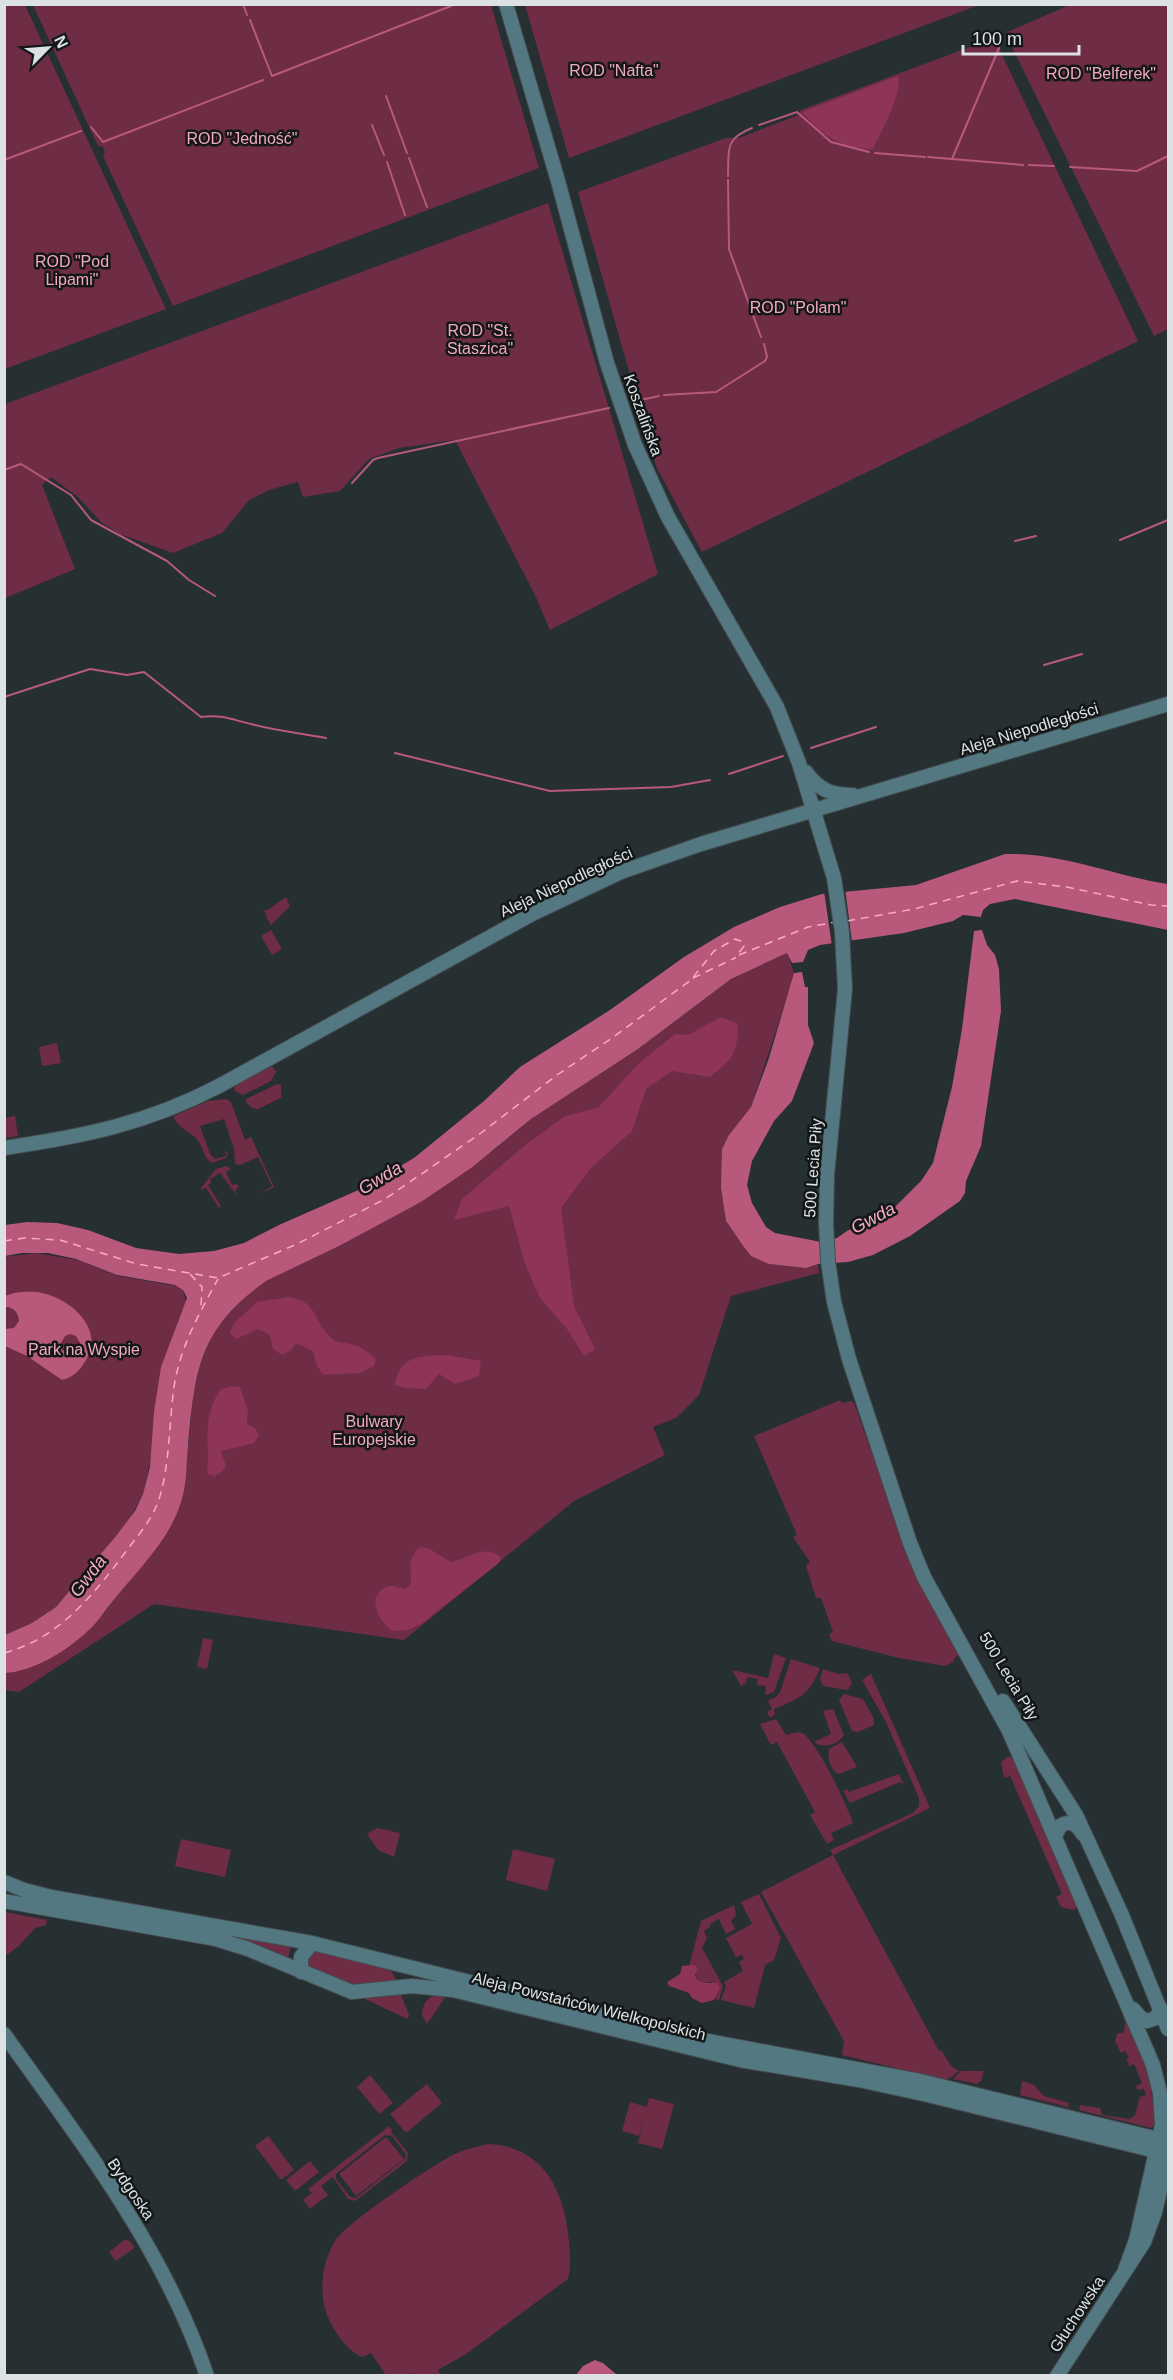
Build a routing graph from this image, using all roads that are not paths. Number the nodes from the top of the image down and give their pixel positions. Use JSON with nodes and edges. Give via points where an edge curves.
{"nodes":[{"id":1,"x":506,"y":4,"type":"edge"},
{"id":2,"x":1168,"y":704,"type":"edge"},
{"id":3,"x":799,"y":763,"type":"junction"},
{"id":4,"x":864,"y":795,"type":"junction"},
{"id":5,"x":815,"y":810,"type":"junction"},
{"id":6,"x":4,"y":1148,"type":"edge"},
{"id":7,"x":904,"y":1520,"type":"junction"},
{"id":8,"x":1055,"y":1836,"type":"junction"},
{"id":9,"x":1092,"y":1845,"type":"junction"},
{"id":10,"x":4,"y":1882,"type":"edge"},
{"id":11,"x":4,"y":1901,"type":"edge"},
{"id":12,"x":312,"y":1943,"type":"junction"},
{"id":13,"x":301,"y":1972,"type":"junction"},
{"id":14,"x":1125,"y":1997,"type":"junction"},
{"id":15,"x":1161,"y":2009,"type":"junction"},
{"id":16,"x":1168,"y":2029,"type":"edge"},
{"id":17,"x":4,"y":2034,"type":"edge"},
{"id":18,"x":1164,"y":2148,"type":"edge"},
{"id":19,"x":207,"y":2376,"type":"edge"},
{"id":20,"x":1057,"y":2376,"type":"edge"}],
"edges":[{"from":1,"to":3,"type":"street","name":"Koszalińska","via":[[607,363],[638,453],[674,527],[771,695]]},
{"from":2,"to":4,"type":"street","name":"Aleja Niepodległości"},
{"from":3,"to":4,"type":"street","via":[[824,790]]},
{"from":3,"to":5,"type":"street","name":"Koszalińska"},
{"from":4,"to":5,"type":"street","name":"Aleja Niepodległości"},
{"from":5,"to":6,"type":"street","name":"Aleja Niepodległości","via":[[650,861],[578,891],[184,1103],[104,1131]]},
{"from":5,"to":7,"type":"street","name":"500 Lecia Piły","via":[[840,914],[845,972],[826,1223],[830,1278],[844,1342]]},
{"from":7,"to":8,"type":"street","name":"500 Lecia Piły","via":[[924,1577],[1009,1731]]},
{"from":7,"to":9,"type":"street","name":"500 Lecia Piły","via":[[989,1679],[1059,1785]]},
{"from":8,"to":9,"type":"street","name":"500 Lecia Piły","via":[[1060,1826],[1071,1823]]},
{"from":8,"to":14,"type":"street","name":"500 Lecia Piły"},
{"from":9,"to":15,"type":"street","name":"500 Lecia Piły"},
{"from":10,"to":12,"type":"street","name":"Aleja Powstańców Wielkopolskich","via":[[51,1897]]},
{"from":11,"to":13,"type":"street","name":"Aleja Powstańców Wielkopolskich","via":[[216,1938]]},
{"from":12,"to":13,"type":"street","via":[[301,1957]]},
{"from":12,"to":18,"type":"street","name":"Aleja Powstańców Wielkopolskich","via":[[708,2041],[920,2081]]},
{"from":13,"to":18,"type":"street","name":"Aleja Powstańców Wielkopolskich","via":[[352,1992],[412,1986],[453,1990],[740,2060],[859,2080]]},
{"from":14,"to":15,"type":"street","name":"500 Lecia Piły","via":[[1144,2020],[1156,2018]]},
{"from":14,"to":18,"type":"street","name":"500 Lecia Piły","via":[[1158,2080]]},
{"from":15,"to":16,"type":"street","name":"500 Lecia Piły"},
{"from":17,"to":19,"type":"street","name":"Bydgoska","via":[[148,2245],[180,2304]]},
{"from":18,"to":20,"type":"street","name":"Głuchowska","via":[[1151,2226],[1139,2251]]}]}
